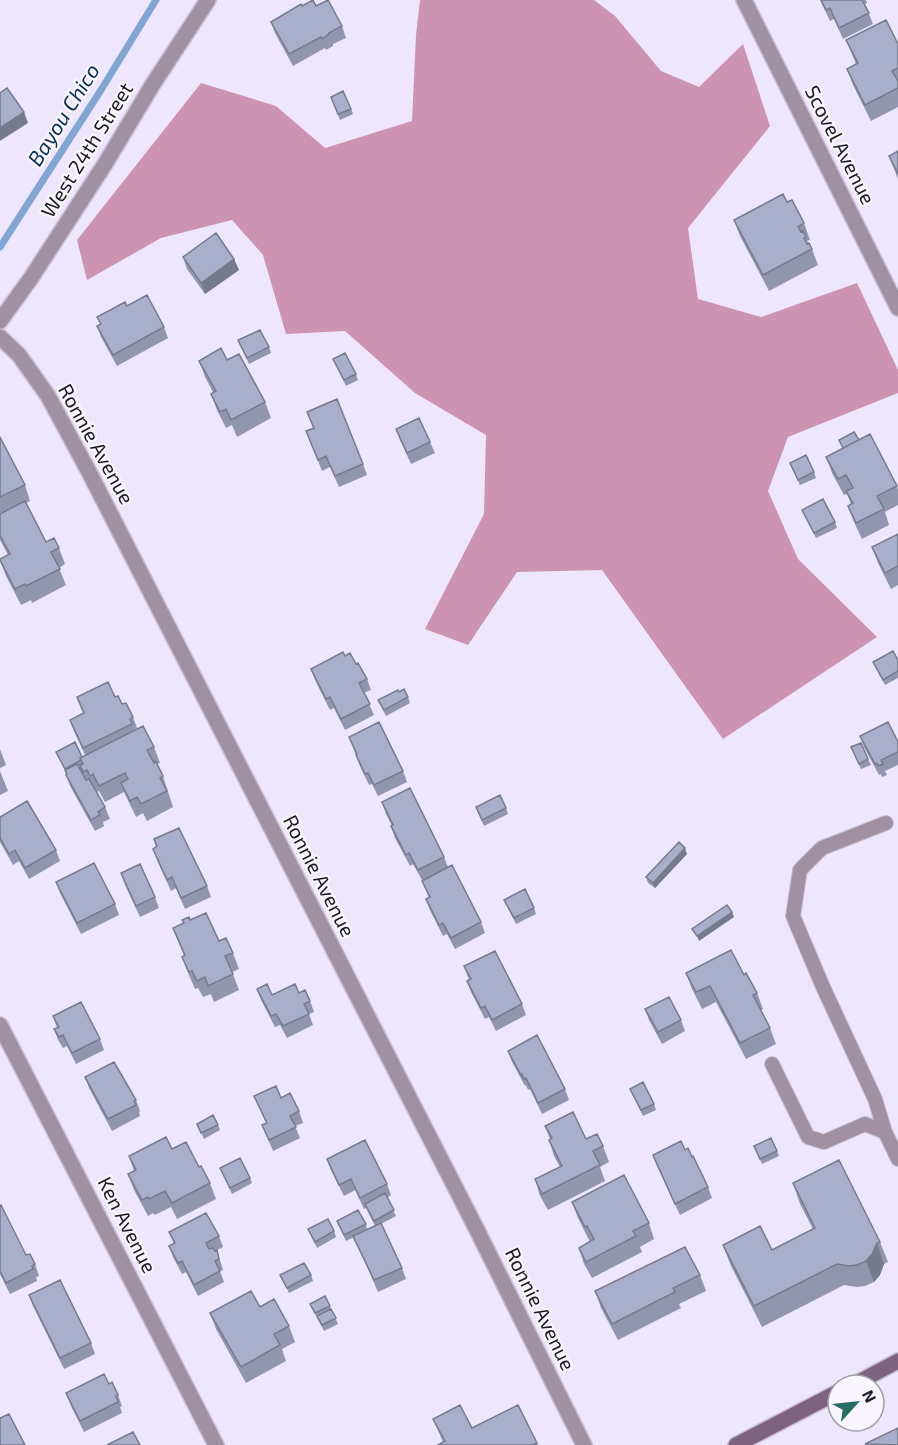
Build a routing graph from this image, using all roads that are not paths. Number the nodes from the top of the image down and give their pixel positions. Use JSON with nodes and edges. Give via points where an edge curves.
{"nodes":[{"id":1,"x":208,"y":0,"type":"edge"},
{"id":2,"x":744,"y":0,"type":"edge"},
{"id":3,"x":898,"y":308,"type":"edge"},
{"id":4,"x":0,"y":321,"type":"edge"},
{"id":5,"x":0,"y":338,"type":"edge"},
{"id":6,"x":886,"y":823,"type":"dead end"},
{"id":7,"x":0,"y":1025,"type":"edge"},
{"id":8,"x":772,"y":1064,"type":"dead end"},
{"id":9,"x":885,"y":1132,"type":"junction"},
{"id":10,"x":898,"y":1159,"type":"edge"},
{"id":11,"x":898,"y":1362,"type":"edge"},
{"id":12,"x":876,"y":1373,"type":"edge"},
{"id":13,"x":826,"y":1398,"type":"edge"},
{"id":14,"x":216,"y":1445,"type":"edge"},
{"id":15,"x":584,"y":1445,"type":"edge"},
{"id":16,"x":736,"y":1445,"type":"edge"}],
"edges":[{"from":1,"to":4,"type":"street","name":"West 24th Street"},
{"from":2,"to":3,"type":"street","name":"Scovel Avenue"},
{"from":5,"to":15,"type":"street","name":"Ronnie Avenue","via":[[20,355],[48,396],[89,472]]},
{"from":6,"to":9,"type":"lane","via":[[822,848],[800,870],[793,916],[875,1099]]},
{"from":7,"to":14,"type":"street","name":"Ken Avenue"},
{"from":8,"to":9,"type":"lane","via":[[808,1137],[825,1142],[865,1124]]},
{"from":9,"to":10,"type":"lane"},
{"from":11,"to":12,"type":"main road"},
{"from":13,"to":16,"type":"main road"}]}
